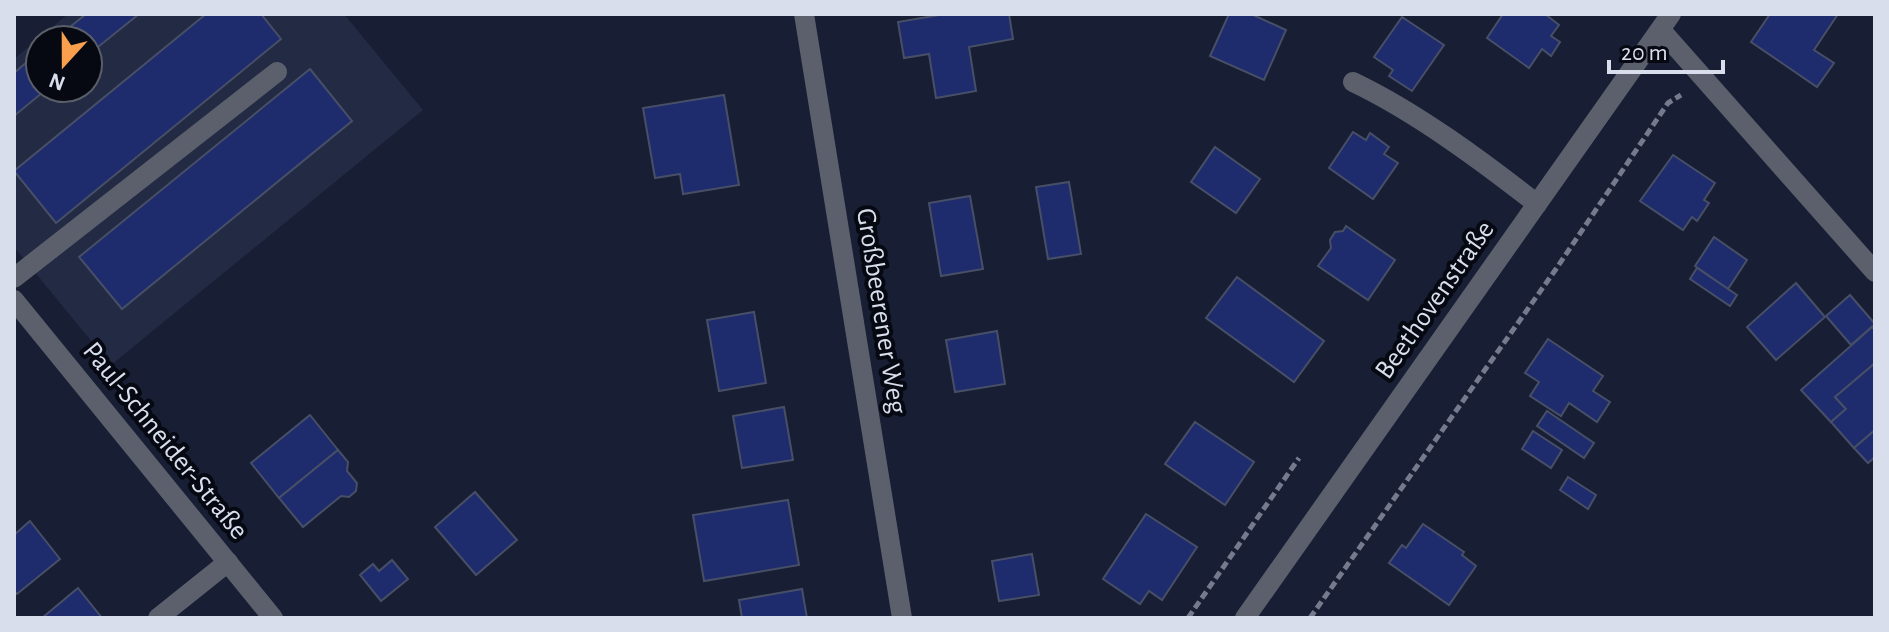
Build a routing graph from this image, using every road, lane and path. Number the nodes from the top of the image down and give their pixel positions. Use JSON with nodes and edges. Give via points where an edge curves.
{"nodes":[{"id":1,"x":804,"y":14,"type":"edge"},
{"id":2,"x":1666,"y":22,"type":"edge"},
{"id":3,"x":277,"y":72,"type":"dead end"},
{"id":4,"x":1353,"y":82,"type":"dead end"},
{"id":5,"x":1682,"y":95,"type":"dead end"},
{"id":6,"x":1537,"y":204,"type":"junction"},
{"id":7,"x":1875,"y":272,"type":"edge"},
{"id":8,"x":14,"y":278,"type":"edge"},
{"id":9,"x":14,"y":300,"type":"edge"},
{"id":10,"x":1299,"y":458,"type":"dead end"},
{"id":11,"x":228,"y":562,"type":"junction"},
{"id":12,"x":158,"y":618,"type":"edge"},
{"id":13,"x":273,"y":618,"type":"edge"},
{"id":14,"x":902,"y":618,"type":"edge"},
{"id":15,"x":1188,"y":618,"type":"edge"},
{"id":16,"x":1245,"y":618,"type":"edge"},
{"id":17,"x":1310,"y":618,"type":"edge"}],
"edges":[{"from":1,"to":14,"type":"street","name":"Großbeerener Weg"},
{"from":2,"to":6,"type":"street","name":"Beethovenstraße"},
{"from":2,"to":7,"type":"street"},
{"from":3,"to":8,"type":"street"},
{"from":4,"to":6,"type":"street","via":[[1483,163]]},
{"from":5,"to":17,"type":"path","via":[[1668,103]]},
{"from":6,"to":16,"type":"street","name":"Beethovenstraße"},
{"from":9,"to":11,"type":"street","name":"Paul-Schneider-Straße"},
{"from":10,"to":15,"type":"path"},
{"from":11,"to":12,"type":"street"},
{"from":11,"to":13,"type":"street","name":"Paul-Schneider-Straße"}]}
